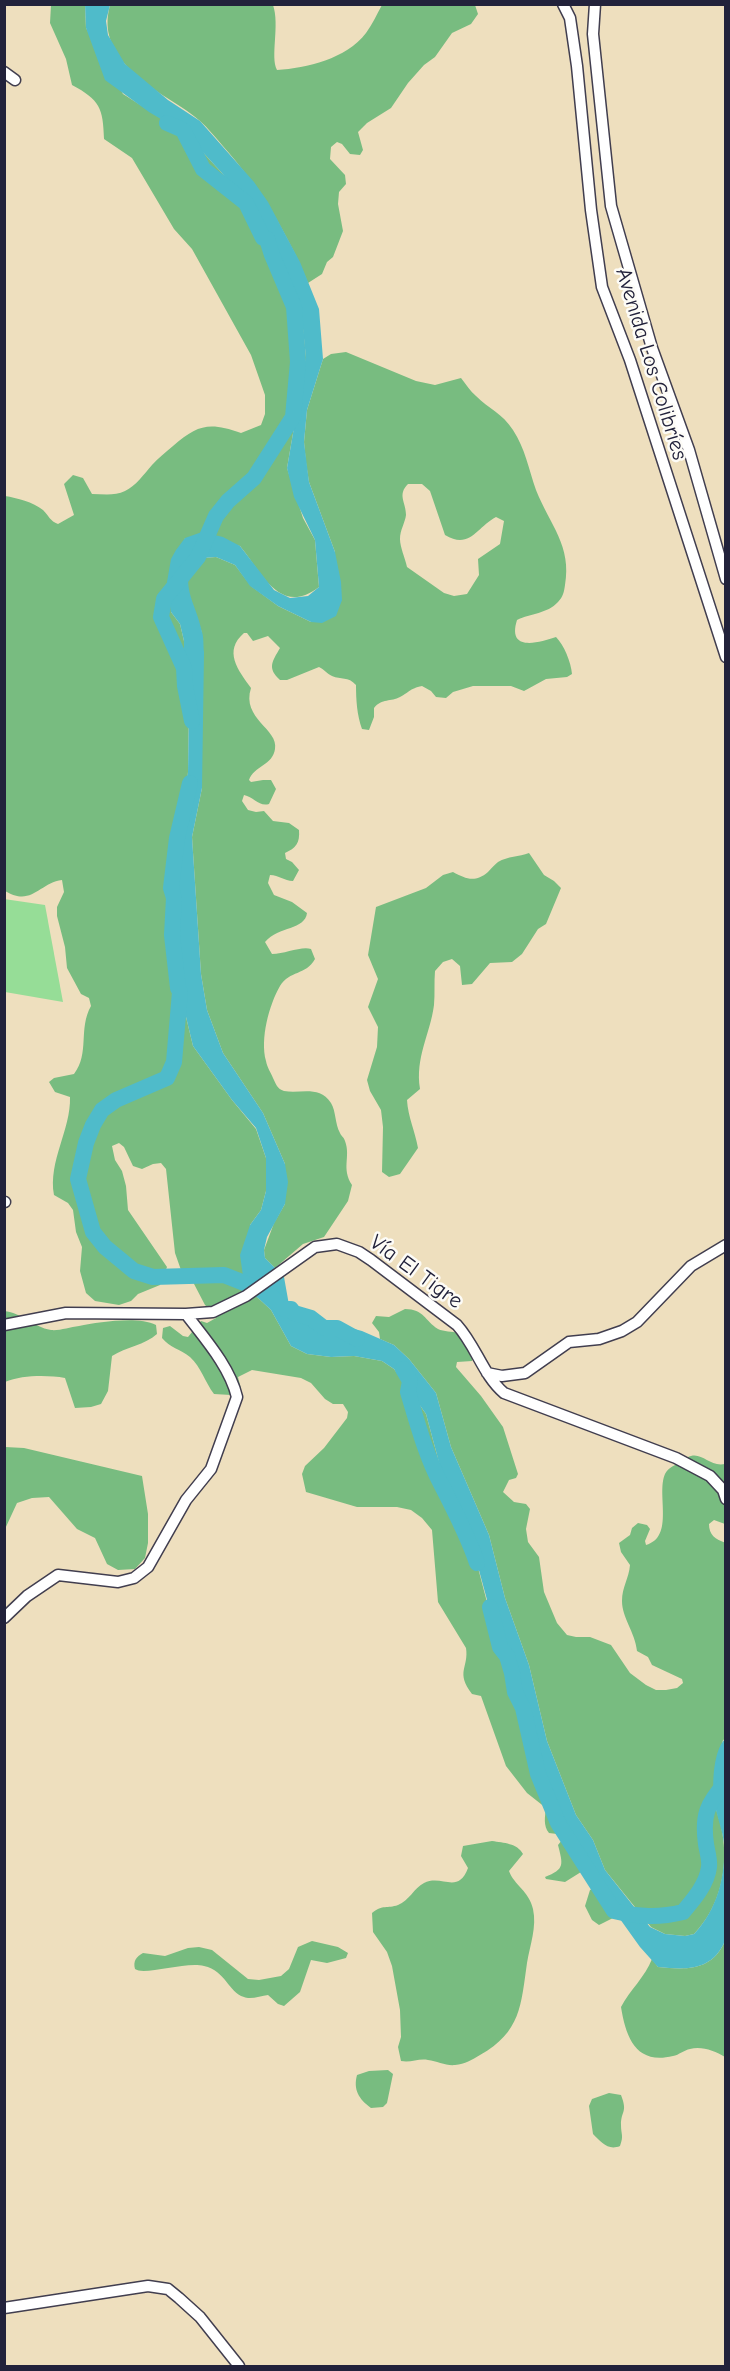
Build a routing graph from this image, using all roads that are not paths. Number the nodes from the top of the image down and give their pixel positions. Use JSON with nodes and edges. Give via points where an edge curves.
{"nodes":[{"id":1,"x":563,"y":4,"type":"edge"},
{"id":2,"x":595,"y":4,"type":"edge"},
{"id":3,"x":4,"y":72,"type":"edge"},
{"id":4,"x":15,"y":80,"type":"dead end"},
{"id":5,"x":726,"y":579,"type":"edge"},
{"id":6,"x":726,"y":657,"type":"edge"},
{"id":7,"x":726,"y":1245,"type":"edge"},
{"id":8,"x":186,"y":1314,"type":"junction"},
{"id":9,"x":4,"y":1325,"type":"edge"},
{"id":10,"x":487,"y":1373,"type":"junction"},
{"id":11,"x":726,"y":1499,"type":"edge"},
{"id":12,"x":4,"y":1618,"type":"edge"},
{"id":13,"x":4,"y":2308,"type":"edge"},
{"id":14,"x":239,"y":2367,"type":"edge"}],
"edges":[{"from":1,"to":6,"type":"street","name":"Avenida Los Colibríes","via":[[570,18],[577,66],[602,287],[630,360]]},
{"from":2,"to":5,"type":"street","name":"Avenida Los Colibríes","via":[[593,34],[611,206],[648,337],[689,450]]},
{"from":3,"to":4,"type":"street"},
{"from":7,"to":10,"type":"street","via":[[691,1266],[637,1322],[622,1331],[599,1339],[569,1342],[525,1372],[502,1376]]},
{"from":8,"to":9,"type":"street","name":"Vía El Tigre","via":[[66,1313]]},
{"from":8,"to":10,"type":"street","name":"Vía El Tigre","via":[[213,1312],[246,1296],[315,1247],[338,1244],[359,1252],[457,1325]]},
{"from":8,"to":12,"type":"street","via":[[221,1363],[237,1397],[211,1469],[186,1500],[148,1567],[134,1578],[118,1582],[58,1575]]},
{"from":10,"to":11,"type":"street","name":"Vía El Tigre","via":[[504,1393],[519,1400],[676,1458],[710,1476]]},
{"from":13,"to":14,"type":"street","via":[[148,2286],[168,2289],[200,2317]]}]}
